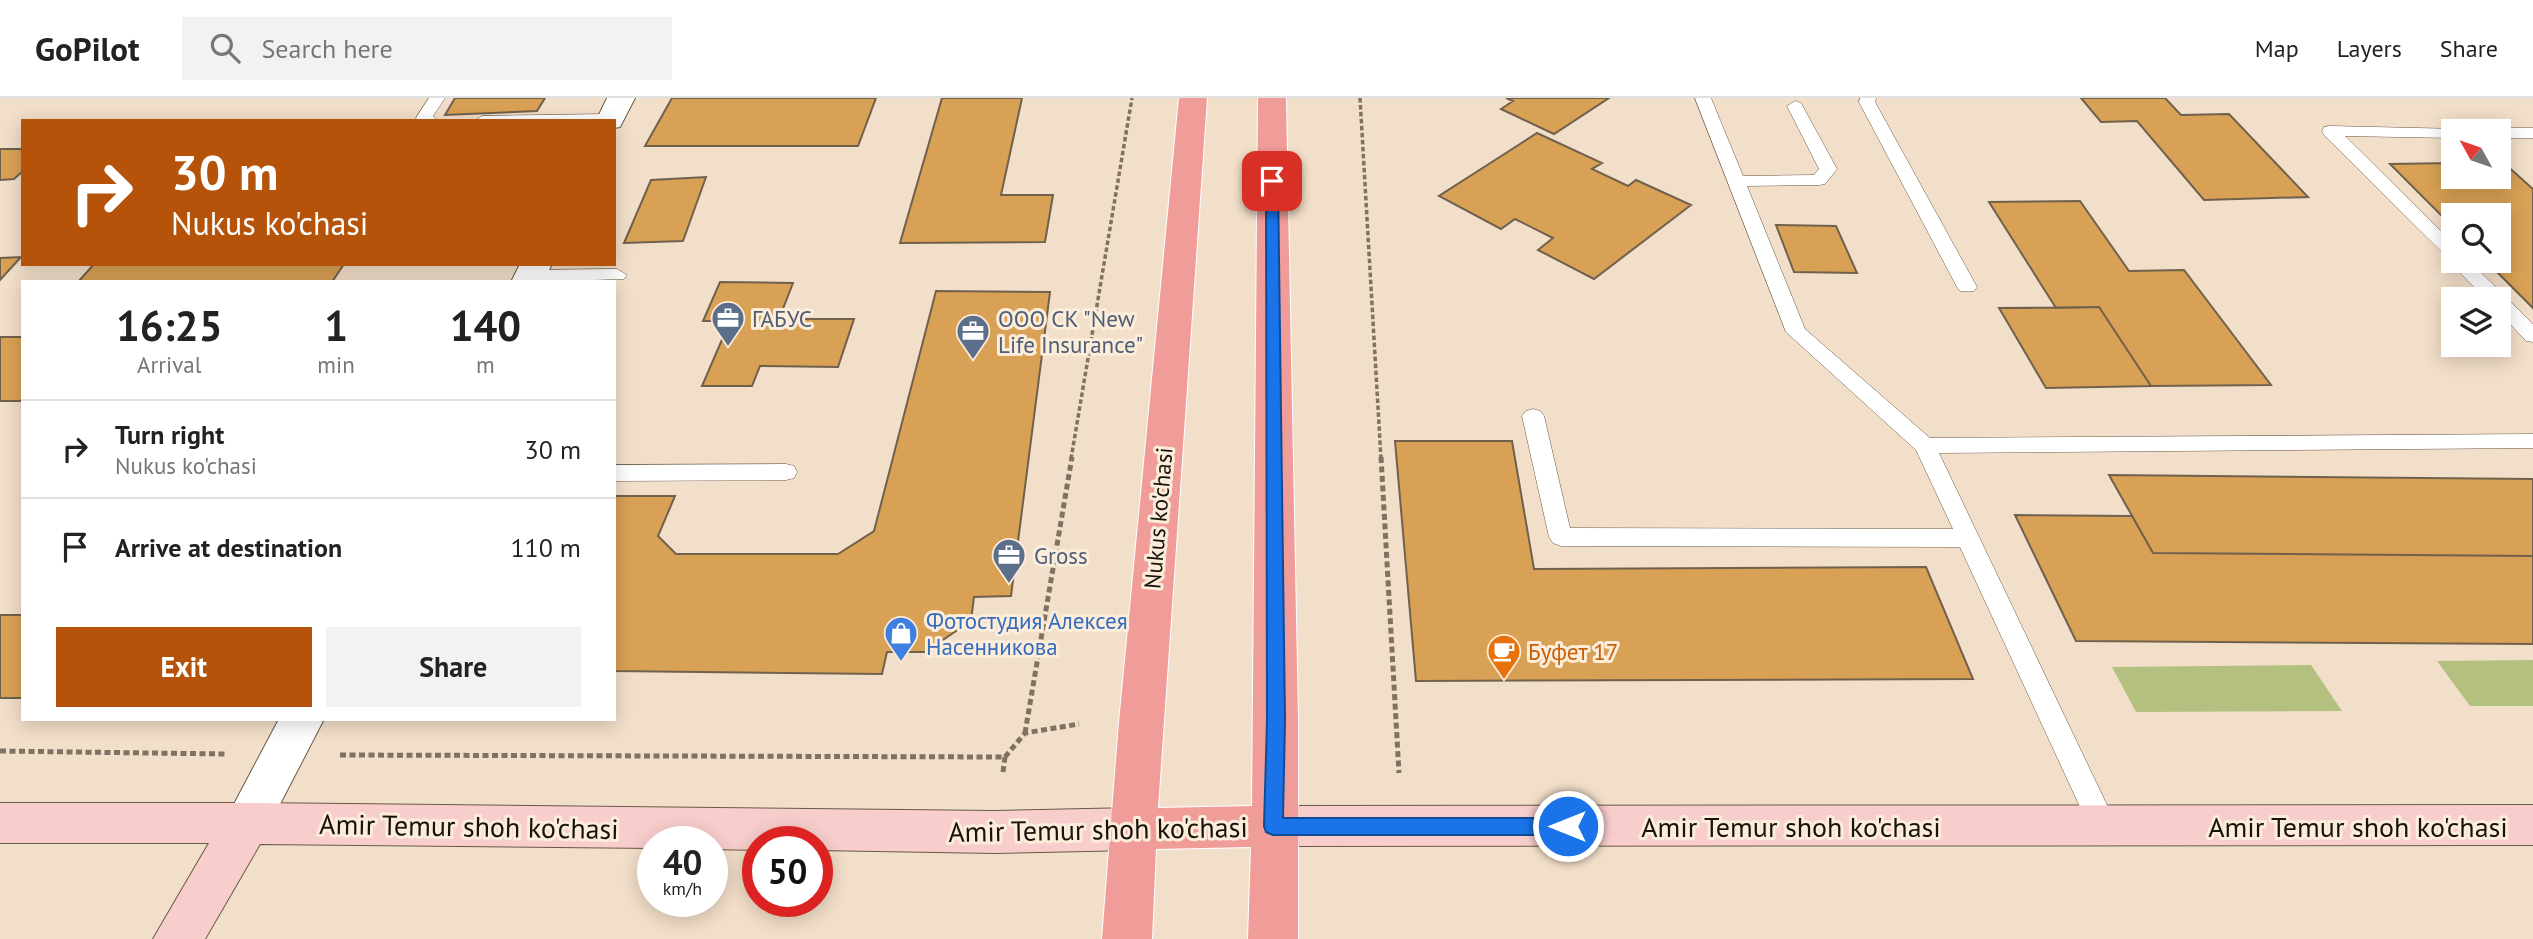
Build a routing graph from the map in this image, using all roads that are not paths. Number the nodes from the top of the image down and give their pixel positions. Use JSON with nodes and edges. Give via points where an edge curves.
{"nodes":[{"id":1,"x":437,"y":98,"type":"edge"},
{"id":2,"x":1193,"y":98,"type":"edge"},
{"id":3,"x":1272,"y":98,"type":"edge"},
{"id":4,"x":1703,"y":98,"type":"edge"},
{"id":5,"x":1868,"y":98,"type":"edge"},
{"id":6,"x":1795,"y":106,"type":"dead end"},
{"id":7,"x":614,"y":113,"type":"edge"},
{"id":8,"x":426,"y":119,"type":"edge"},
{"id":9,"x":515,"y":119,"type":"edge"},
{"id":10,"x":2441,"y":132,"type":"edge"},
{"id":11,"x":2511,"y":133,"type":"edge"},
{"id":12,"x":2533,"y":133,"type":"edge"},
{"id":13,"x":1736,"y":181,"type":"junction"},
{"id":14,"x":2441,"y":243,"type":"edge"},
{"id":15,"x":2471,"y":273,"type":"edge"},
{"id":16,"x":531,"y":274,"type":"edge"},
{"id":17,"x":617,"y":275,"type":"dead end"},
{"id":18,"x":1967,"y":287,"type":"dead end"},
{"id":19,"x":2485,"y":287,"type":"edge"},
{"id":20,"x":2511,"y":313,"type":"edge"},
{"id":21,"x":2533,"y":335,"type":"edge"},
{"id":22,"x":1533,"y":416,"type":"dead end"},
{"id":23,"x":2533,"y":441,"type":"edge"},
{"id":24,"x":1924,"y":446,"type":"junction"},
{"id":25,"x":786,"y":472,"type":"dead end"},
{"id":26,"x":616,"y":473,"type":"edge"},
{"id":27,"x":1968,"y":538,"type":"junction"},
{"id":28,"x":293,"y":737,"type":"edge"},
{"id":29,"x":0,"y":823,"type":"edge"},
{"id":30,"x":247,"y":823,"type":"junction"},
{"id":31,"x":2533,"y":825,"type":"edge"},
{"id":32,"x":1273,"y":826,"type":"junction"},
{"id":33,"x":2103,"y":826,"type":"junction"},
{"id":34,"x":1134,"y":829,"type":"junction"},
{"id":35,"x":178,"y":939,"type":"edge"},
{"id":36,"x":1127,"y":939,"type":"edge"},
{"id":37,"x":1273,"y":939,"type":"edge"}],
"edges":[{"from":1,"to":8,"type":"lane"},
{"from":2,"to":34,"type":"main road","name":"Nukus ko'chasi"},
{"from":3,"to":32,"type":"main road"},
{"from":4,"to":13,"type":"lane"},
{"from":5,"to":18,"type":"lane"},
{"from":6,"to":13,"type":"lane","via":[[1828,169],[1819,180]]},
{"from":7,"to":9,"type":"lane"},
{"from":10,"to":14,"type":"lane","via":[[2330,131]]},
{"from":11,"to":12,"type":"lane"},
{"from":13,"to":24,"type":"lane","via":[[1796,332]]},
{"from":15,"to":19,"type":"lane"},
{"from":16,"to":17,"type":"lane"},
{"from":20,"to":21,"type":"lane"},
{"from":22,"to":27,"type":"lane","via":[[1561,537]]},
{"from":23,"to":24,"type":"lane"},
{"from":24,"to":27,"type":"lane"},
{"from":25,"to":26,"type":"lane"},
{"from":27,"to":33,"type":"lane"},
{"from":28,"to":30,"type":"street"},
{"from":29,"to":30,"type":"main road","name":"Amir Temur shoh ko'chasi"},
{"from":30,"to":34,"type":"main road","name":"Amir Temur shoh ko'chasi","via":[[995,832]]},
{"from":30,"to":35,"type":"main road"},
{"from":31,"to":33,"type":"main road","name":"Amir Temur shoh ko'chasi"},
{"from":32,"to":33,"type":"main road","name":"Amir Temur shoh ko'chasi"},
{"from":32,"to":34,"type":"main road","name":"Amir Temur shoh ko'chasi"},
{"from":32,"to":37,"type":"main road"},
{"from":34,"to":36,"type":"main road","name":"Nukus ko'chasi"}]}
